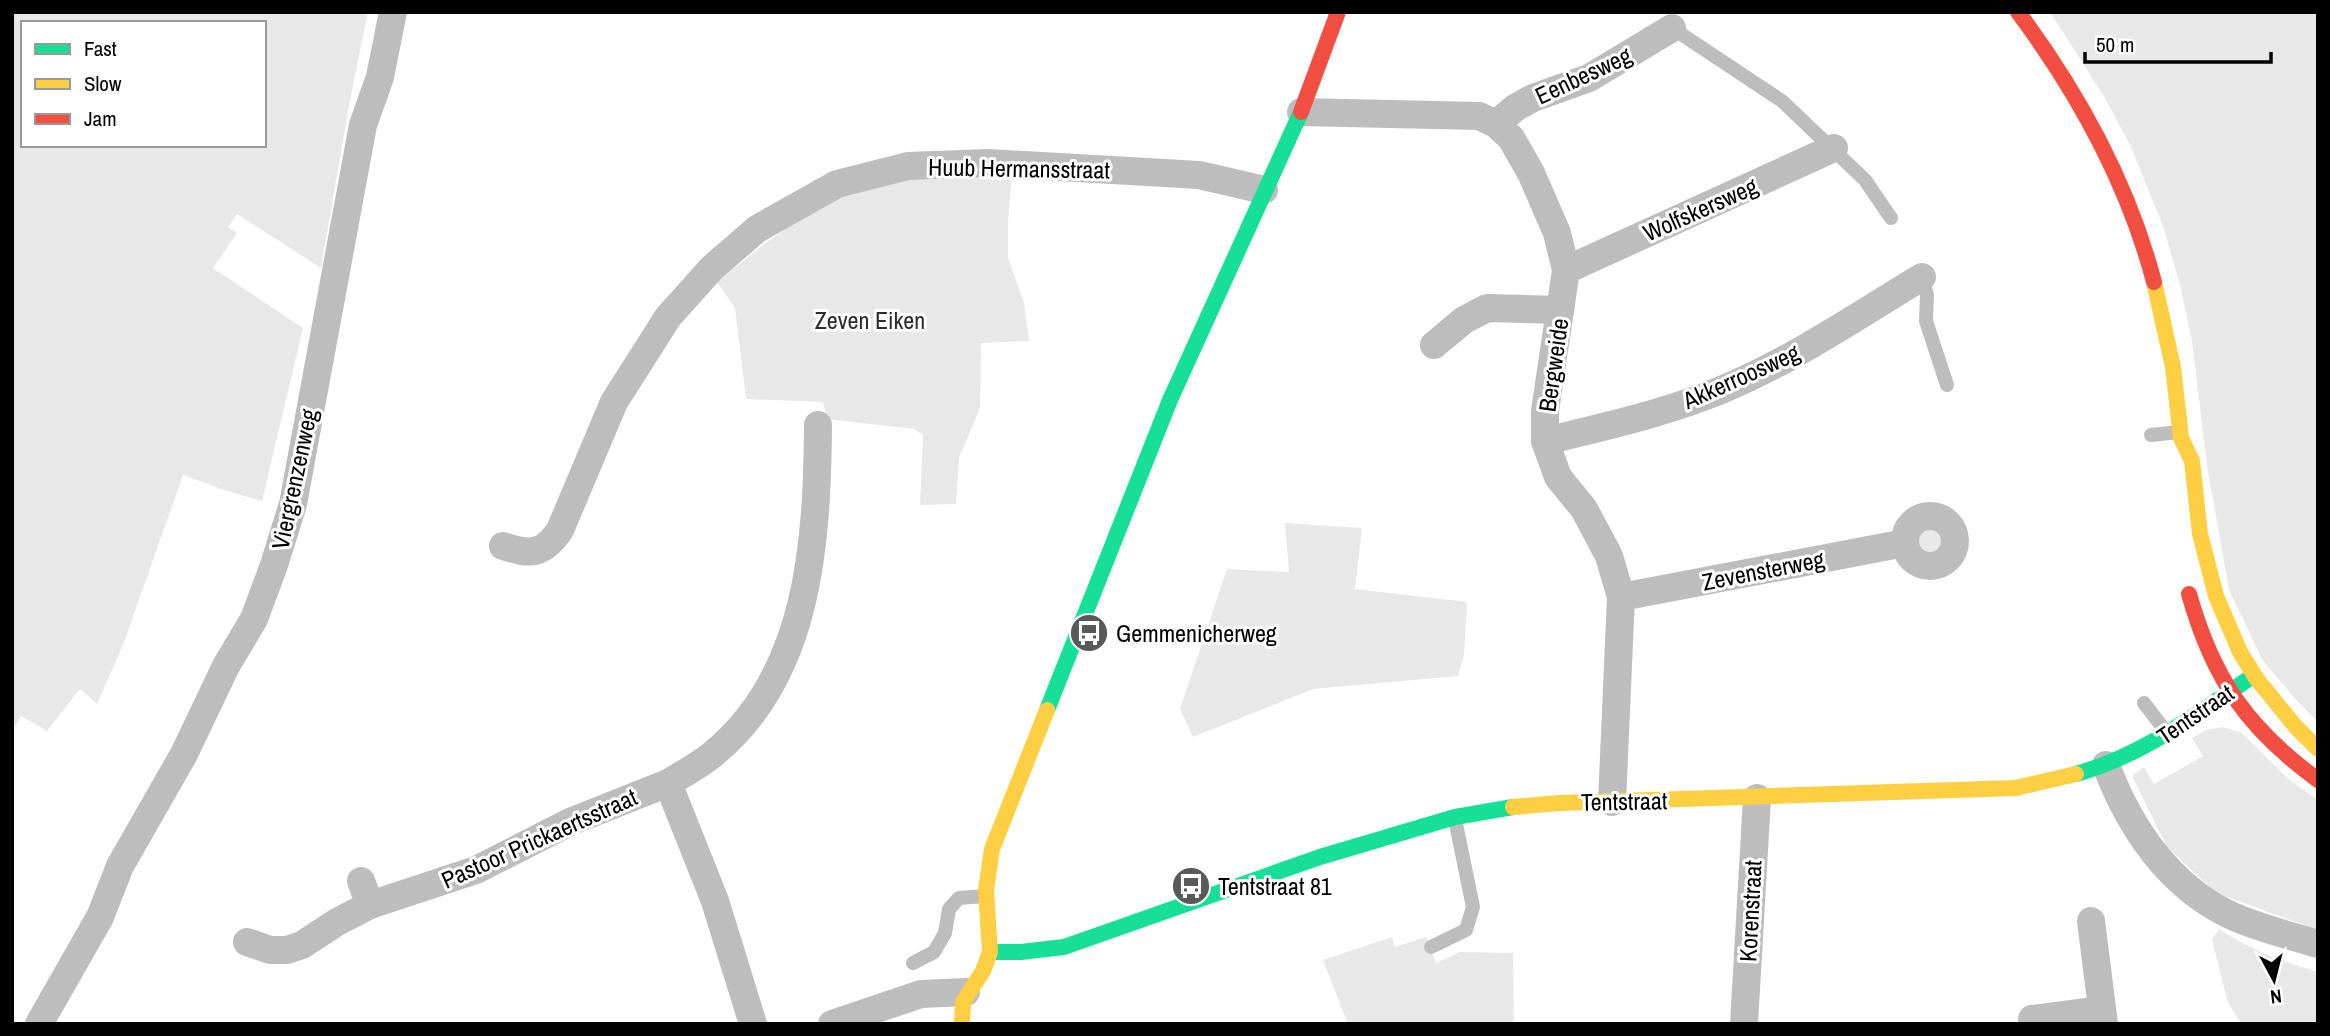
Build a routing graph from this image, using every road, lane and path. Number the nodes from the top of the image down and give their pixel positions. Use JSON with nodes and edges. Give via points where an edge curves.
{"nodes":[{"id":1,"x":393,"y":12,"type":"edge"},
{"id":2,"x":1338,"y":12,"type":"edge"},
{"id":3,"x":2018,"y":12,"type":"edge"},
{"id":4,"x":1672,"y":29,"type":"joint"},
{"id":5,"x":1301,"y":112,"type":"junction"},
{"id":6,"x":1496,"y":124,"type":"junction"},
{"id":7,"x":1834,"y":148,"type":"junction"},
{"id":8,"x":1264,"y":190,"type":"junction"},
{"id":9,"x":1891,"y":218,"type":"dead end"},
{"id":10,"x":1566,"y":270,"type":"junction"},
{"id":11,"x":1922,"y":277,"type":"joint"},
{"id":12,"x":1560,"y":310,"type":"junction"},
{"id":13,"x":1434,"y":345,"type":"dead end"},
{"id":14,"x":1947,"y":385,"type":"dead end"},
{"id":15,"x":818,"y":425,"type":"dead end"},
{"id":16,"x":2151,"y":435,"type":"dead end"},
{"id":17,"x":1545,"y":441,"type":"junction"},
{"id":18,"x":2179,"y":444,"type":"junction"},
{"id":19,"x":1905,"y":543,"type":"dead end"},
{"id":20,"x":503,"y":546,"type":"dead end"},
{"id":21,"x":2185,"y":573,"type":"dead end"},
{"id":22,"x":1621,"y":597,"type":"junction"},
{"id":23,"x":2253,"y":676,"type":"junction"},
{"id":24,"x":2230,"y":691,"type":"junction"},
{"id":25,"x":2144,"y":703,"type":"dead end"},
{"id":26,"x":2168,"y":734,"type":"junction"},
{"id":27,"x":2316,"y":743,"type":"edge"},
{"id":28,"x":2295,"y":762,"type":"junction"},
{"id":29,"x":2106,"y":765,"type":"junction"},
{"id":30,"x":2318,"y":780,"type":"edge"},
{"id":31,"x":668,"y":783,"type":"junction"},
{"id":32,"x":1757,"y":798,"type":"junction"},
{"id":33,"x":1612,"y":802,"type":"junction"},
{"id":34,"x":1455,"y":817,"type":"junction"},
{"id":35,"x":987,"y":896,"type":"junction"},
{"id":36,"x":2091,"y":921,"type":"dead end"},
{"id":37,"x":247,"y":942,"type":"dead end"},
{"id":38,"x":2318,"y":944,"type":"edge"},
{"id":39,"x":1431,"y":947,"type":"dead end"},
{"id":40,"x":990,"y":952,"type":"junction"},
{"id":41,"x":913,"y":963,"type":"dead end"},
{"id":42,"x":966,"y":992,"type":"junction"},
{"id":43,"x":2103,"y":1017,"type":"edge"},
{"id":44,"x":39,"y":1024,"type":"edge"},
{"id":45,"x":753,"y":1024,"type":"edge"},
{"id":46,"x":832,"y":1024,"type":"edge"},
{"id":47,"x":962,"y":1024,"type":"edge"},
{"id":48,"x":1744,"y":1024,"type":"edge"},
{"id":49,"x":2032,"y":1024,"type":"edge"}],
"edges":[{"from":1,"to":44,"type":"street","name":"Viergrenzenweg","via":[[380,77],[363,125],[293,504],[274,565],[254,619],[120,866],[100,917]]},
{"from":2,"to":5,"type":"street"},
{"from":3,"to":18,"type":"street","via":[[2087,115],[2129,205],[2162,313],[2175,379]]},
{"from":4,"to":6,"type":"street","name":"Eenbesweg","via":[[1589,78],[1515,108]]},
{"from":4,"to":7,"type":"lane","via":[[1782,101]]},
{"from":5,"to":6,"type":"street","via":[[1479,116]]},
{"from":5,"to":8,"type":"street"},
{"from":6,"to":10,"type":"street","name":"Bergweide","via":[[1511,138],[1531,173],[1557,233]]},
{"from":7,"to":9,"type":"lane","via":[[1865,180]]},
{"from":7,"to":10,"type":"street","name":"Wolfskersweg"},
{"from":8,"to":20,"type":"street","name":"Huub Hermansstraat","via":[[1199,174],[988,163],[908,166],[837,184],[757,229],[712,268],[668,317],[614,402],[551,544],[537,552]]},
{"from":8,"to":35,"type":"street","via":[[1170,400],[1008,806],[992,849]]},
{"from":10,"to":12,"type":"street","name":"Bergweide"},
{"from":11,"to":14,"type":"lane","via":[[1926,321]]},
{"from":11,"to":17,"type":"street","name":"Akkerroosweg","via":[[1782,361],[1706,396]]},
{"from":12,"to":13,"type":"street","via":[[1488,308],[1464,320]]},
{"from":12,"to":17,"type":"street","name":"Bergweide"},
{"from":15,"to":31,"type":"street","name":"Pastoor Prickaertsstraat","via":[[805,593],[782,667],[750,718],[713,755]]},
{"from":16,"to":18,"type":"lane"},
{"from":17,"to":22,"type":"street","name":"Bergweide","via":[[1558,477],[1584,509],[1609,556]]},
{"from":18,"to":23,"type":"street","via":[[2192,456],[2200,533],[2213,590]]},
{"from":19,"to":22,"type":"street","name":"Zevensterweg"},
{"from":21,"to":24,"type":"street","via":[[2201,632]]},
{"from":22,"to":33,"type":"street","name":"Bergweide"},
{"from":23,"to":24,"type":"street","name":"Tentstraat"},
{"from":23,"to":27,"type":"street","via":[[2275,706]]},
{"from":24,"to":26,"type":"street","name":"Tentstraat"},
{"from":24,"to":28,"type":"street","via":[[2263,734]]},
{"from":25,"to":26,"type":"lane"},
{"from":26,"to":29,"type":"street","name":"Tentstraat"},
{"from":27,"to":28,"type":"lane"},
{"from":28,"to":30,"type":"street"},
{"from":29,"to":32,"type":"street","name":"Tentstraat","via":[[2016,788]]},
{"from":29,"to":38,"type":"street","via":[[2140,832],[2183,886],[2230,915]]},
{"from":31,"to":37,"type":"street","name":"Pastoor Prickaertsstraat","via":[[570,822],[476,870],[366,893],[337,922],[302,945],[270,950]]},
{"from":31,"to":45,"type":"street","name":"Pastoor Prickaertsstraat","via":[[715,901]]},
{"from":32,"to":33,"type":"street","name":"Tentstraat"},
{"from":32,"to":48,"type":"street","name":"Korenstraat"},
{"from":33,"to":34,"type":"street","name":"Tentstraat","via":[[1505,808]]},
{"from":34,"to":39,"type":"lane","via":[[1473,907],[1466,930]]},
{"from":34,"to":40,"type":"street","name":"Tentstraat","via":[[1320,857],[1063,947]]},
{"from":35,"to":40,"type":"street"},
{"from":35,"to":41,"type":"lane","via":[[959,898],[949,909],[945,933],[934,952]]},
{"from":36,"to":43,"type":"street"},
{"from":40,"to":42,"type":"street","via":[[983,972]]},
{"from":42,"to":46,"type":"street","via":[[921,994]]},
{"from":42,"to":47,"type":"street"},
{"from":43,"to":49,"type":"street","via":[[2032,1019]]}]}
